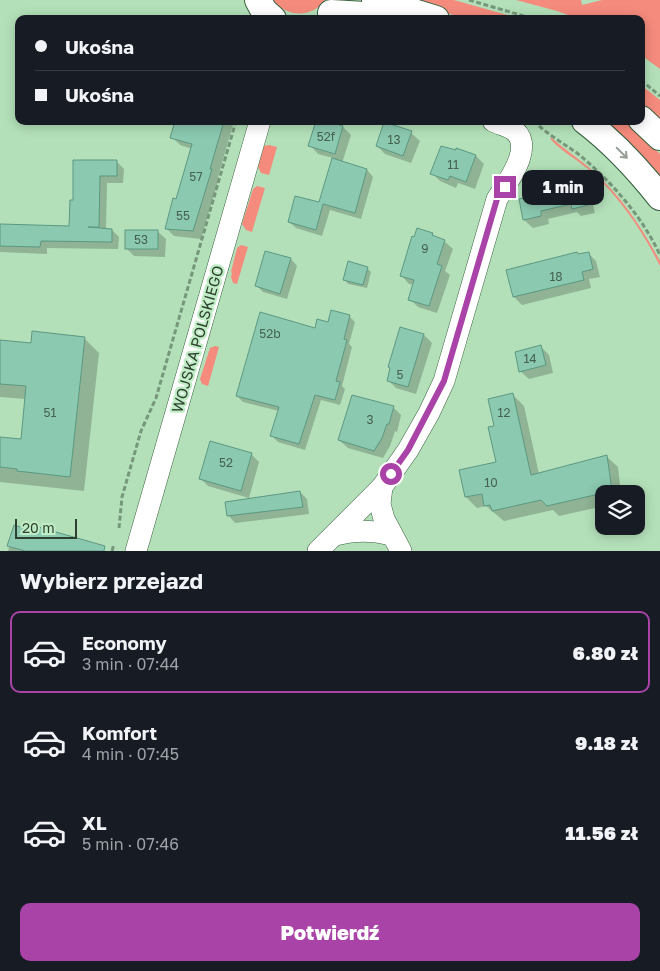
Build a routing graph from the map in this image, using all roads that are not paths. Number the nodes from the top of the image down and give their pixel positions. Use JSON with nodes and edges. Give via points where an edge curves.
{"nodes":[{"id":1,"x":375,"y":0,"type":"edge"},
{"id":2,"x":332,"y":11,"type":"edge"},
{"id":3,"x":365,"y":15,"type":"edge"},
{"id":4,"x":423,"y":15,"type":"edge"},
{"id":5,"x":645,"y":122,"type":"edge"},
{"id":6,"x":258,"y":125,"type":"edge"},
{"id":7,"x":502,"y":125,"type":"edge"},
{"id":8,"x":590,"y":125,"type":"edge"},
{"id":9,"x":660,"y":137,"type":"edge"},
{"id":10,"x":660,"y":197,"type":"edge"},
{"id":11,"x":382,"y":487,"type":"junction"},
{"id":12,"x":335,"y":535,"type":"junction"},
{"id":13,"x":397,"y":543,"type":"edge"},
{"id":14,"x":136,"y":551,"type":"edge"},
{"id":15,"x":318,"y":551,"type":"edge"}],
"edges":[{"from":1,"to":4,"type":"main road"},
{"from":2,"to":3,"type":"main road"},
{"from":5,"to":9,"type":"main road"},
{"from":6,"to":14,"type":"street","name":"WOJSKA POLSKIEGO"},
{"from":7,"to":11,"type":"street","via":[[514,130],[522,141],[520,157],[497,199],[444,381],[408,450]]},
{"from":8,"to":10,"type":"main road","one_way":true,"via":[[636,167]]},
{"from":11,"to":12,"type":"street"},
{"from":11,"to":13,"type":"street","via":[[380,504]]},
{"from":12,"to":13,"type":"street","via":[[357,530],[375,531]]},
{"from":12,"to":15,"type":"street"}]}
